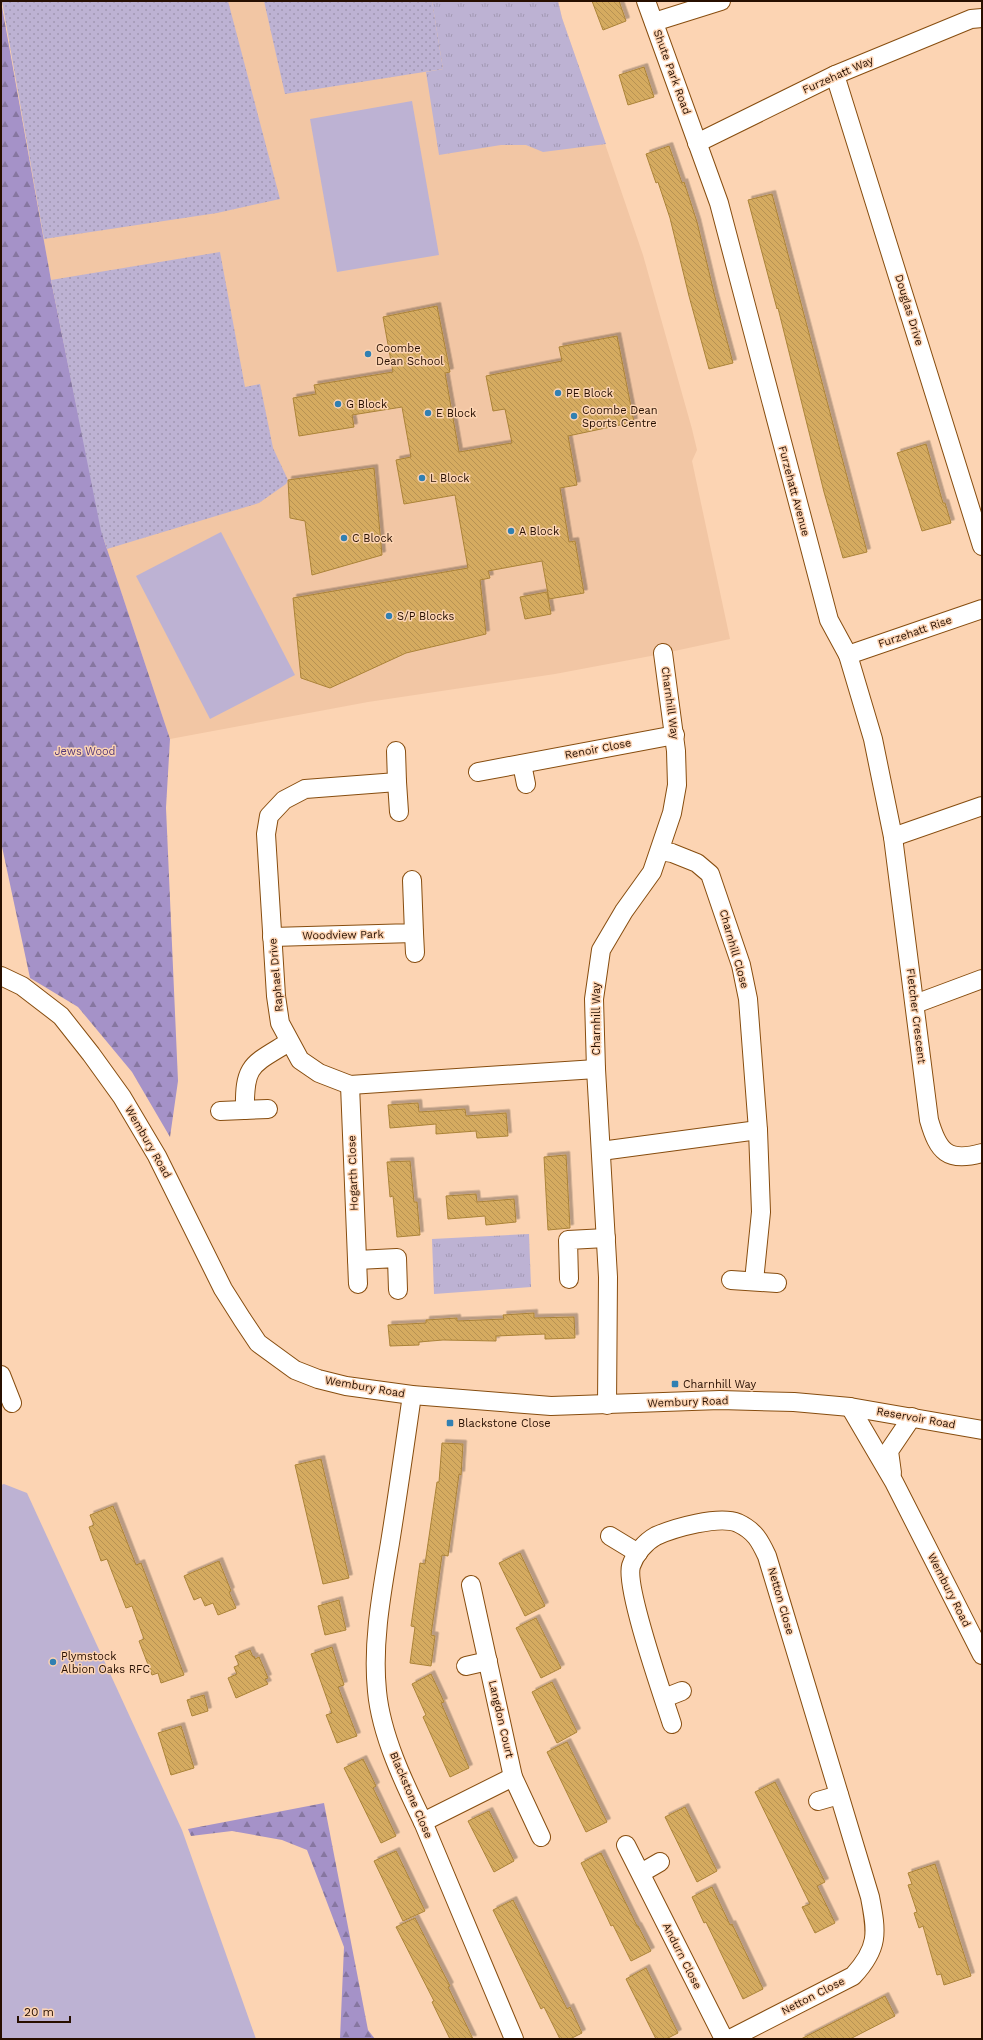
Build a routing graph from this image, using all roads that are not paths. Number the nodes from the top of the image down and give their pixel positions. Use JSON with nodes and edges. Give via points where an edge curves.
{"nodes":[{"id":1,"x":646,"y":1,"type":"edge"},
{"id":2,"x":721,"y":1,"type":"edge"},
{"id":3,"x":982,"y":18,"type":"edge"},
{"id":4,"x":654,"y":22,"type":"junction"},
{"id":5,"x":836,"y":75,"type":"junction"},
{"id":6,"x":697,"y":143,"type":"junction"},
{"id":7,"x":982,"y":546,"type":"edge"},
{"id":8,"x":982,"y":609,"type":"edge"},
{"id":9,"x":663,"y":653,"type":"dead end"},
{"id":10,"x":848,"y":655,"type":"junction"},
{"id":11,"x":675,"y":735,"type":"junction"},
{"id":12,"x":396,"y":751,"type":"dead end"},
{"id":13,"x":522,"y":764,"type":"junction"},
{"id":14,"x":478,"y":772,"type":"dead end"},
{"id":15,"x":398,"y":782,"type":"junction"},
{"id":16,"x":526,"y":784,"type":"dead end"},
{"id":17,"x":982,"y":806,"type":"edge"},
{"id":18,"x":399,"y":812,"type":"dead end"},
{"id":19,"x":893,"y":837,"type":"junction"},
{"id":20,"x":660,"y":851,"type":"junction"},
{"id":21,"x":412,"y":880,"type":"dead end"},
{"id":22,"x":414,"y":933,"type":"junction"},
{"id":23,"x":272,"y":937,"type":"junction"},
{"id":24,"x":415,"y":953,"type":"dead end"},
{"id":25,"x":1,"y":976,"type":"edge"},
{"id":26,"x":982,"y":979,"type":"edge"},
{"id":27,"x":915,"y":1004,"type":"junction"},
{"id":28,"x":289,"y":1042,"type":"junction"},
{"id":29,"x":596,"y":1069,"type":"junction"},
{"id":30,"x":350,"y":1085,"type":"junction"},
{"id":31,"x":268,"y":1109,"type":"dead end"},
{"id":32,"x":245,"y":1110,"type":"junction"},
{"id":33,"x":220,"y":1111,"type":"dead end"},
{"id":34,"x":758,"y":1130,"type":"junction"},
{"id":35,"x":601,"y":1151,"type":"junction"},
{"id":36,"x":982,"y":1153,"type":"edge"},
{"id":37,"x":606,"y":1238,"type":"junction"},
{"id":38,"x":357,"y":1260,"type":"junction"},
{"id":39,"x":569,"y":1279,"type":"dead end"},
{"id":40,"x":730,"y":1280,"type":"dead end"},
{"id":41,"x":754,"y":1281,"type":"junction"},
{"id":42,"x":777,"y":1283,"type":"dead end"},
{"id":43,"x":358,"y":1284,"type":"dead end"},
{"id":44,"x":398,"y":1290,"type":"dead end"},
{"id":45,"x":1,"y":1375,"type":"edge"},
{"id":46,"x":412,"y":1395,"type":"junction"},
{"id":47,"x":12,"y":1403,"type":"dead end"},
{"id":48,"x":607,"y":1404,"type":"junction"},
{"id":49,"x":850,"y":1407,"type":"junction"},
{"id":50,"x":912,"y":1417,"type":"junction"},
{"id":51,"x":982,"y":1430,"type":"edge"},
{"id":52,"x":894,"y":1482,"type":"junction"},
{"id":53,"x":610,"y":1536,"type":"dead end"},
{"id":54,"x":638,"y":1553,"type":"junction"},
{"id":55,"x":471,"y":1585,"type":"dead end"},
{"id":56,"x":982,"y":1655,"type":"edge"},
{"id":57,"x":488,"y":1661,"type":"junction"},
{"id":58,"x":466,"y":1666,"type":"dead end"},
{"id":59,"x":682,"y":1691,"type":"dead end"},
{"id":60,"x":664,"y":1698,"type":"junction"},
{"id":61,"x":672,"y":1724,"type":"dead end"},
{"id":62,"x":513,"y":1777,"type":"junction"},
{"id":63,"x":839,"y":1795,"type":"junction"},
{"id":64,"x":818,"y":1801,"type":"dead end"},
{"id":65,"x":423,"y":1822,"type":"junction"},
{"id":66,"x":541,"y":1837,"type":"dead end"},
{"id":67,"x":626,"y":1845,"type":"dead end"},
{"id":68,"x":660,"y":1862,"type":"dead end"},
{"id":69,"x":640,"y":1872,"type":"junction"},
{"id":70,"x":514,"y":2039,"type":"edge"},
{"id":71,"x":724,"y":2039,"type":"edge"},
{"id":72,"x":730,"y":2039,"type":"edge"}],
"edges":[{"from":1,"to":4,"type":"street","name":"Shute Park Road"},
{"from":2,"to":4,"type":"street"},
{"from":3,"to":5,"type":"street","name":"Furzehatt Way","via":[[971,19]]},
{"from":4,"to":6,"type":"street","name":"Shute Park Road"},
{"from":5,"to":6,"type":"street","name":"Furzehatt Way"},
{"from":5,"to":7,"type":"street","name":"Douglas Drive"},
{"from":6,"to":10,"type":"street","name":"Furzehatt Avenue","via":[[719,203],[829,620]]},
{"from":8,"to":10,"type":"street","name":"Furzehatt Rise"},
{"from":9,"to":11,"type":"street","name":"Charnhill Way"},
{"from":10,"to":19,"type":"street","name":"Furzehatt Avenue","via":[[873,739]]},
{"from":11,"to":13,"type":"street","name":"Renoir Close"},
{"from":11,"to":20,"type":"street","name":"Charnhill Way","via":[[678,785]]},
{"from":12,"to":15,"type":"street"},
{"from":13,"to":14,"type":"street","name":"Renoir Close"},
{"from":13,"to":16,"type":"street"},
{"from":15,"to":18,"type":"street"},
{"from":15,"to":23,"type":"street","name":"Raphael Drive","via":[[304,789],[284,800],[270,816],[266,834]]},
{"from":17,"to":19,"type":"street"},
{"from":19,"to":27,"type":"street","name":"Fletcher Crescent"},
{"from":20,"to":29,"type":"street","name":"Charnhill Way","via":[[652,872],[624,911],[601,950],[594,999]]},
{"from":20,"to":34,"type":"street","name":"Charnhill Close","via":[[697,863],[710,874],[719,899],[741,965],[748,999]]},
{"from":21,"to":22,"type":"street"},
{"from":22,"to":23,"type":"street","name":"Woodview Park"},
{"from":22,"to":24,"type":"street"},
{"from":23,"to":28,"type":"street","name":"Raphael Drive","via":[[280,1023]]},
{"from":25,"to":46,"type":"street","name":"Wembury Road","via":[[22,986],[62,1016],[122,1097],[158,1156],[223,1289],[258,1343],[295,1370],[318,1379],[346,1386]]},
{"from":26,"to":27,"type":"street"},
{"from":27,"to":36,"type":"street","name":"Fletcher Crescent","via":[[929,1120],[935,1141],[946,1153],[961,1157]]},
{"from":28,"to":30,"type":"street","name":"Raphael Drive","via":[[300,1060],[319,1074]]},
{"from":28,"to":32,"type":"street","via":[[251,1067],[245,1086]]},
{"from":29,"to":30,"type":"street","name":"Raphael Drive"},
{"from":29,"to":35,"type":"street","name":"Charnhill Way"},
{"from":30,"to":38,"type":"street","name":"Hogarth Close"},
{"from":31,"to":32,"type":"street"},
{"from":32,"to":33,"type":"street"},
{"from":34,"to":35,"type":"street"},
{"from":34,"to":41,"type":"street","name":"Charnhill Close","via":[[761,1212]]},
{"from":35,"to":37,"type":"street","name":"Charnhill Way"},
{"from":37,"to":39,"type":"street","via":[[568,1240]]},
{"from":37,"to":48,"type":"street","name":"Charnhill Way"},
{"from":38,"to":43,"type":"street","name":"Hogarth Close"},
{"from":38,"to":44,"type":"street","via":[[397,1258]]},
{"from":40,"to":41,"type":"street"},
{"from":41,"to":42,"type":"street"},
{"from":45,"to":47,"type":"street"},
{"from":46,"to":48,"type":"street","name":"Wembury Road","via":[[551,1406]]},
{"from":46,"to":65,"type":"street","name":"Blackstone Close","via":[[382,1589],[377,1645],[377,1691],[384,1727],[406,1788]]},
{"from":48,"to":49,"type":"street","name":"Wembury Road","via":[[720,1400]]},
{"from":49,"to":50,"type":"street","name":"Reservoir Road"},
{"from":49,"to":52,"type":"street","name":"Wembury Road"},
{"from":50,"to":51,"type":"street","name":"Reservoir Road"},
{"from":50,"to":52,"type":"street","name":"Wembury Road","via":[[889,1451]]},
{"from":52,"to":56,"type":"street","name":"Wembury Road"},
{"from":53,"to":54,"type":"street"},
{"from":54,"to":60,"type":"street","name":"Netton Close","via":[[631,1567],[632,1591]]},
{"from":54,"to":63,"type":"street","name":"Netton Close","via":[[641,1547],[655,1537],[716,1520],[738,1523],[758,1536],[768,1556]]},
{"from":55,"to":57,"type":"street","name":"Langdon Court"},
{"from":57,"to":58,"type":"street"},
{"from":57,"to":62,"type":"street","name":"Langdon Court"},
{"from":59,"to":60,"type":"street"},
{"from":60,"to":61,"type":"street","name":"Netton Close"},
{"from":62,"to":65,"type":"street"},
{"from":62,"to":66,"type":"street","name":"Langdon Court"},
{"from":63,"to":64,"type":"street"},
{"from":63,"to":72,"type":"street","name":"Netton Close","via":[[870,1897],[875,1922],[874,1944],[867,1961],[853,1976]]},
{"from":65,"to":70,"type":"street","name":"Blackstone Close"},
{"from":67,"to":69,"type":"street","name":"Andurn Close"},
{"from":68,"to":69,"type":"street"},
{"from":69,"to":71,"type":"street","name":"Andurn Close"}]}
